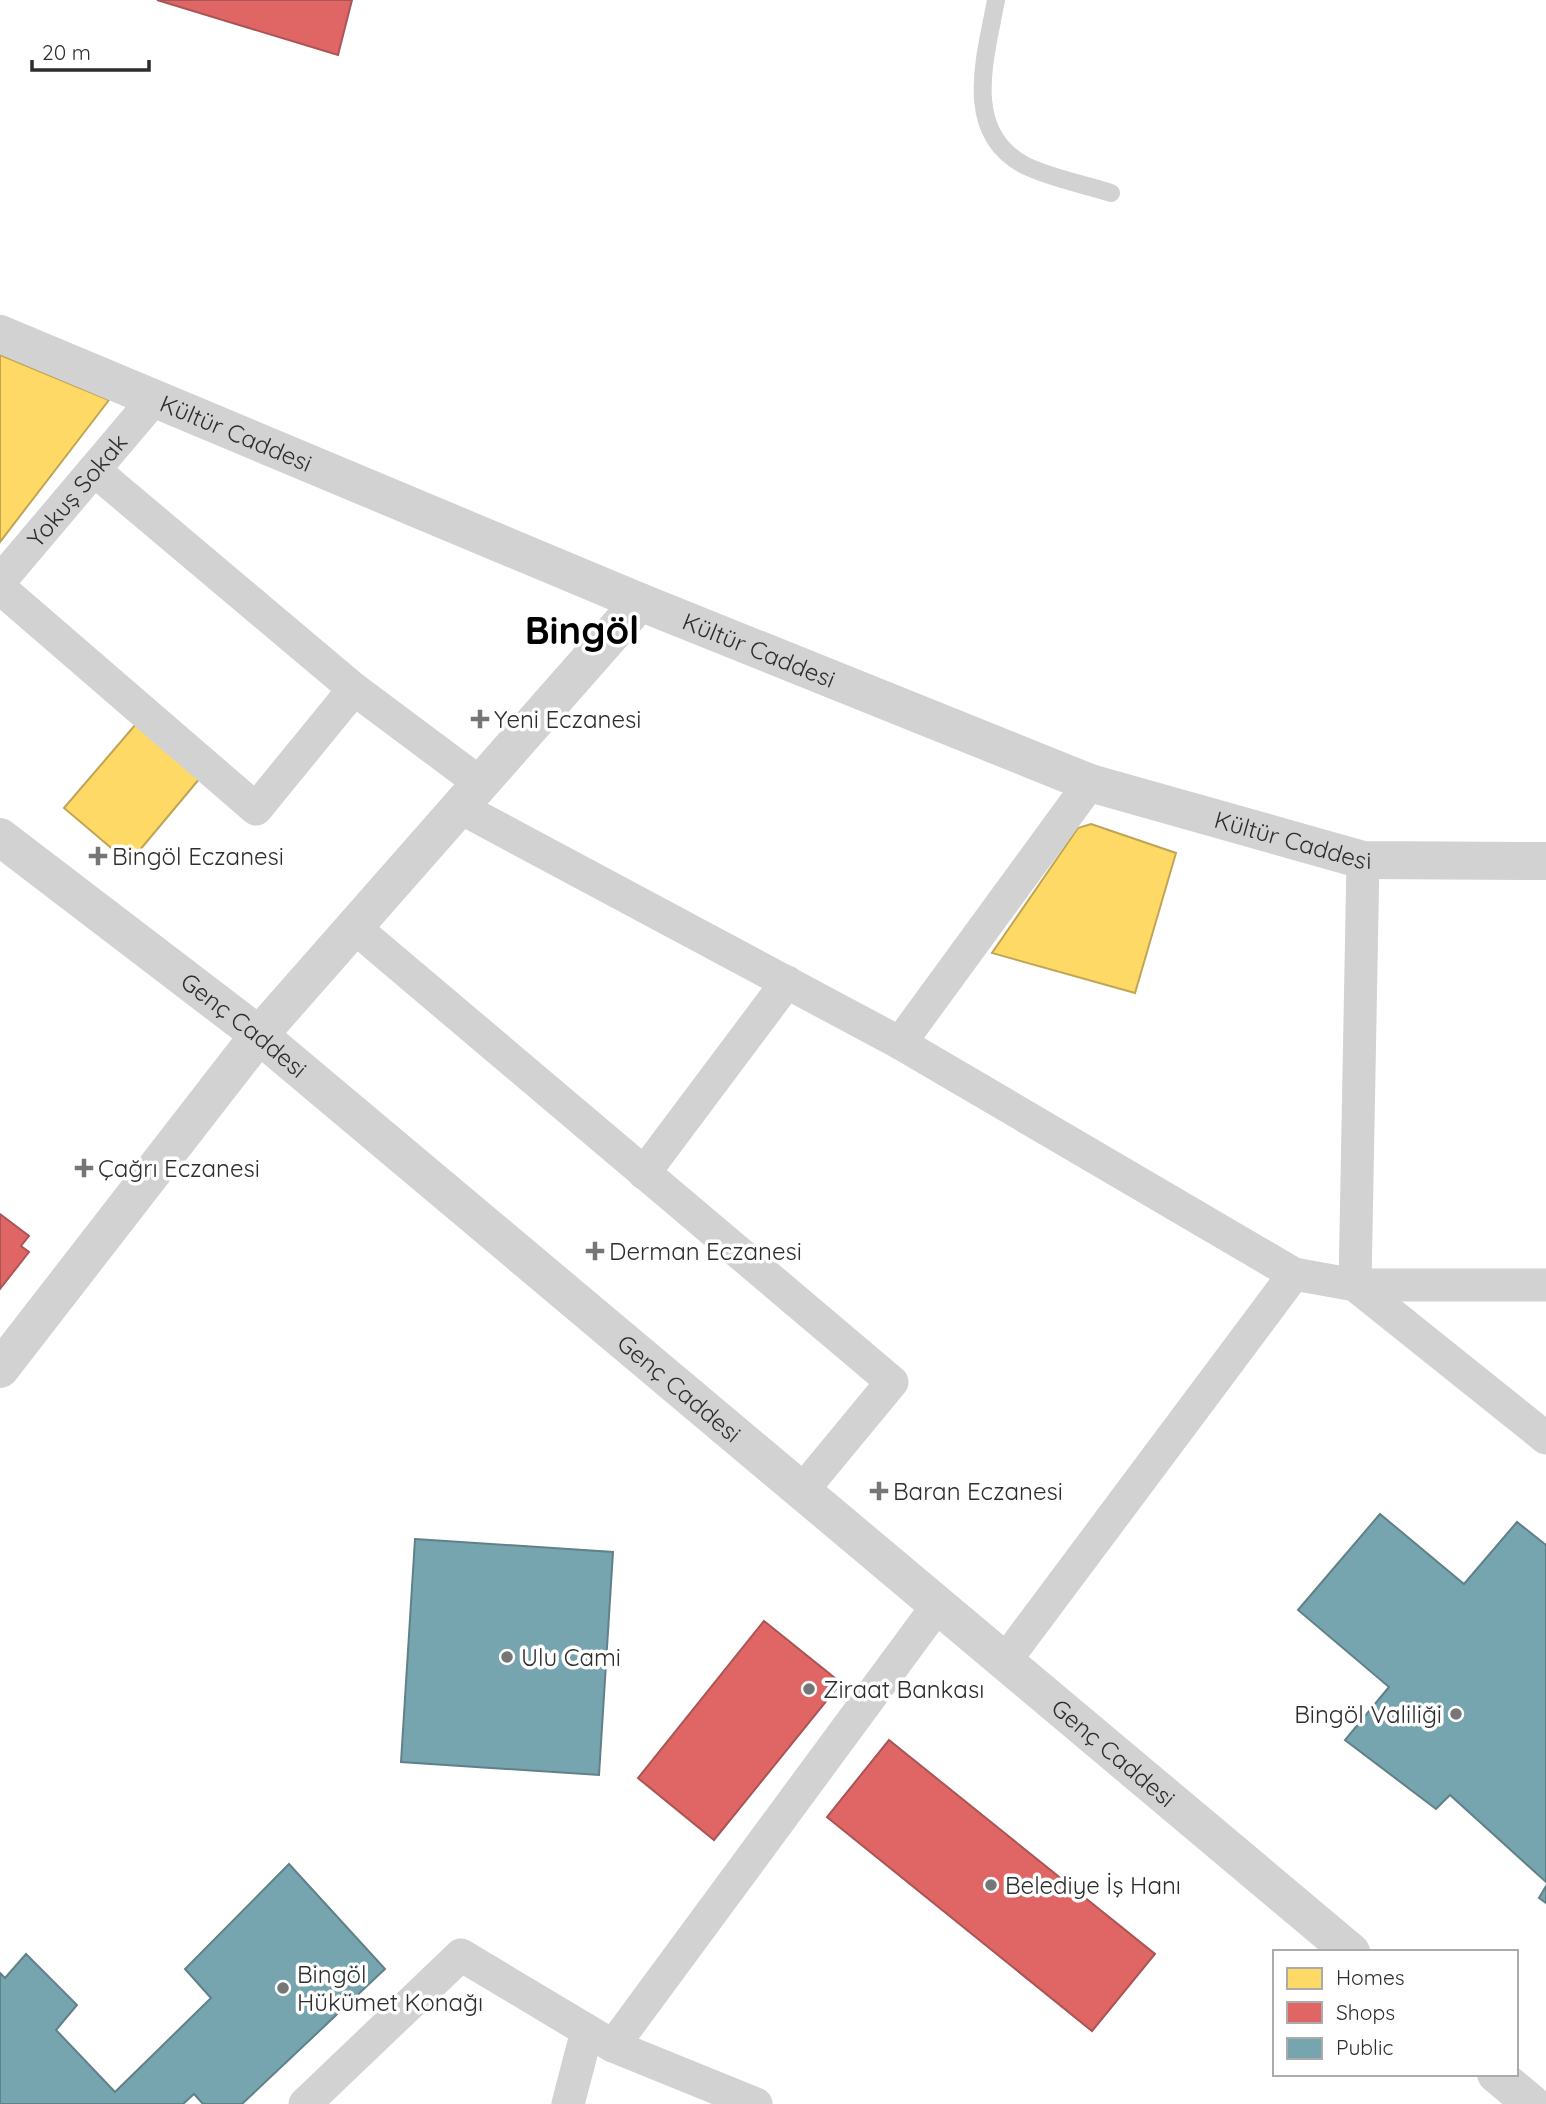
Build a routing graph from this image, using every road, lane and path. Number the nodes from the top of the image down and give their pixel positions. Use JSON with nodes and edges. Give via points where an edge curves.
{"nodes":[{"id":1,"x":996,"y":0,"type":"edge"},
{"id":2,"x":1111,"y":193,"type":"dead end"},
{"id":3,"x":0,"y":334,"type":"edge"},
{"id":4,"x":154,"y":399,"type":"junction"},
{"id":5,"x":94,"y":470,"type":"junction"},
{"id":6,"x":0,"y":581,"type":"edge"},
{"id":7,"x":0,"y":588,"type":"edge"},
{"id":8,"x":640,"y":602,"type":"junction"},
{"id":9,"x":354,"y":689,"type":"junction"},
{"id":10,"x":1090,"y":783,"type":"junction"},
{"id":11,"x":470,"y":795,"type":"junction"},
{"id":12,"x":0,"y":837,"type":"edge"},
{"id":13,"x":1363,"y":860,"type":"junction"},
{"id":14,"x":1546,"y":861,"type":"edge"},
{"id":15,"x":354,"y":927,"type":"junction"},
{"id":16,"x":787,"y":982,"type":"junction"},
{"id":17,"x":259,"y":1035,"type":"junction"},
{"id":18,"x":900,"y":1043,"type":"junction"},
{"id":19,"x":644,"y":1173,"type":"junction"},
{"id":20,"x":1294,"y":1274,"type":"junction"},
{"id":21,"x":1355,"y":1285,"type":"junction"},
{"id":22,"x":1546,"y":1285,"type":"edge"},
{"id":23,"x":0,"y":1369,"type":"edge"},
{"id":24,"x":1546,"y":1438,"type":"edge"},
{"id":25,"x":802,"y":1491,"type":"junction"},
{"id":26,"x":938,"y":1605,"type":"junction"},
{"id":27,"x":1005,"y":1661,"type":"junction"},
{"id":28,"x":1349,"y":1950,"type":"edge"},
{"id":29,"x":600,"y":2038,"type":"junction"},
{"id":30,"x":1498,"y":2076,"type":"edge"},
{"id":31,"x":305,"y":2104,"type":"edge"},
{"id":32,"x":568,"y":2104,"type":"edge"},
{"id":33,"x":756,"y":2104,"type":"edge"},
{"id":34,"x":1532,"y":2104,"type":"edge"}],
"edges":[{"from":1,"to":2,"type":"lane","via":[[981,93],[992,133],[1026,166]]},
{"from":3,"to":4,"type":"street","name":"Kültür Caddesi"},
{"from":4,"to":5,"type":"street","name":"Yokuş Sokak"},
{"from":4,"to":8,"type":"street","name":"Kültür Caddesi"},
{"from":5,"to":6,"type":"street","name":"Yokuş Sokak"},
{"from":5,"to":9,"type":"street"},
{"from":7,"to":9,"type":"street","via":[[256,810]]},
{"from":8,"to":10,"type":"street","name":"Kültür Caddesi"},
{"from":8,"to":11,"type":"street"},
{"from":9,"to":11,"type":"street"},
{"from":10,"to":13,"type":"street","name":"Kültür Caddesi"},
{"from":10,"to":18,"type":"street"},
{"from":11,"to":15,"type":"street"},
{"from":11,"to":16,"type":"street"},
{"from":12,"to":17,"type":"street","name":"Genç Caddesi"},
{"from":13,"to":14,"type":"street","name":"Kültür Caddesi"},
{"from":13,"to":21,"type":"street"},
{"from":15,"to":17,"type":"street"},
{"from":15,"to":19,"type":"street"},
{"from":16,"to":18,"type":"street"},
{"from":16,"to":19,"type":"street"},
{"from":17,"to":23,"type":"street"},
{"from":17,"to":25,"type":"street","name":"Genç Caddesi"},
{"from":18,"to":20,"type":"street"},
{"from":19,"to":25,"type":"street","via":[[892,1382]]},
{"from":20,"to":21,"type":"street"},
{"from":20,"to":27,"type":"street"},
{"from":21,"to":22,"type":"street"},
{"from":21,"to":24,"type":"street"},
{"from":25,"to":26,"type":"street","name":"Genç Caddesi"},
{"from":26,"to":27,"type":"street","name":"Genç Caddesi"},
{"from":26,"to":29,"type":"street"},
{"from":27,"to":28,"type":"street","name":"Genç Caddesi"},
{"from":29,"to":31,"type":"street","via":[[461,1955]]},
{"from":29,"to":32,"type":"street"},
{"from":29,"to":33,"type":"street"},
{"from":30,"to":34,"type":"street"}]}
